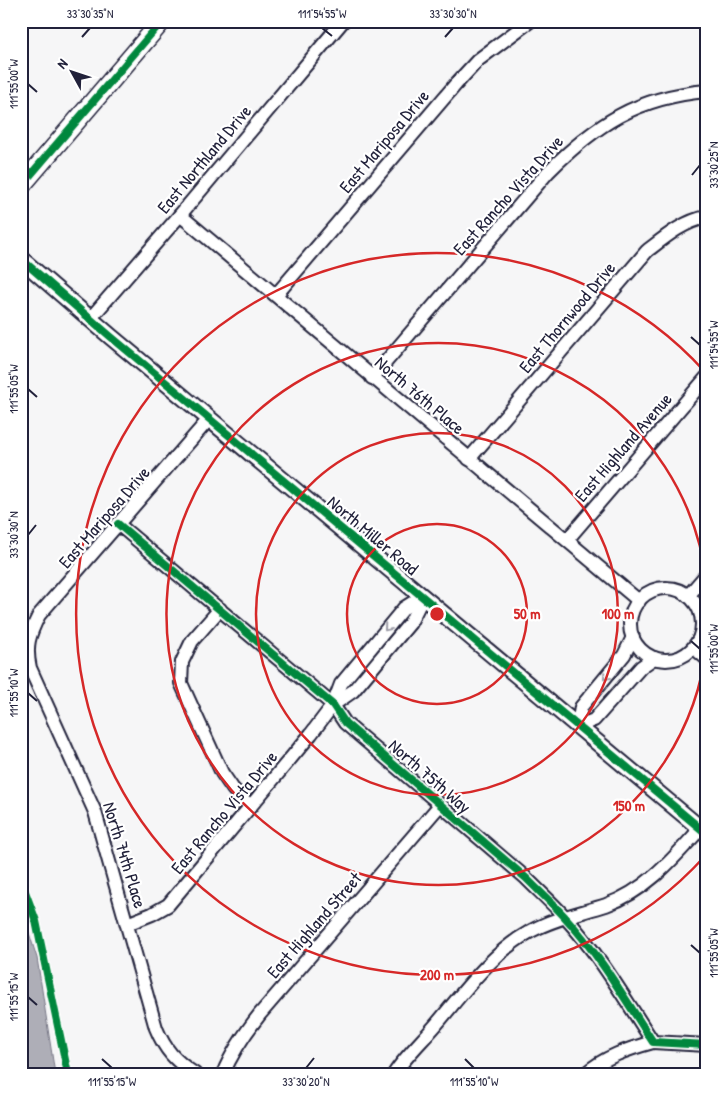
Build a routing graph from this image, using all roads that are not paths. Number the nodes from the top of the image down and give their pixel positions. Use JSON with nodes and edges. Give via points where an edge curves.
{"nodes":[{"id":1,"x":162,"y":21,"type":"edge"},
{"id":2,"x":343,"y":21,"type":"edge"},
{"id":3,"x":530,"y":21,"type":"edge"},
{"id":4,"x":707,"y":91,"type":"edge"},
{"id":5,"x":21,"y":186,"type":"edge"},
{"id":6,"x":180,"y":215,"type":"junction"},
{"id":7,"x":707,"y":217,"type":"edge"},
{"id":8,"x":21,"y":259,"type":"edge"},
{"id":9,"x":276,"y":295,"type":"junction"},
{"id":10,"x":90,"y":319,"type":"junction"},
{"id":11,"x":707,"y":377,"type":"edge"},
{"id":12,"x":372,"y":378,"type":"junction"},
{"id":13,"x":210,"y":418,"type":"junction"},
{"id":14,"x":469,"y":459,"type":"junction"},
{"id":15,"x":118,"y":524,"type":"junction"},
{"id":16,"x":567,"y":540,"type":"junction"},
{"id":17,"x":707,"y":574,"type":"edge"},
{"id":18,"x":423,"y":596,"type":"junction"},
{"id":19,"x":688,"y":596,"type":"junction"},
{"id":20,"x":639,"y":601,"type":"junction"},
{"id":21,"x":220,"y":609,"type":"junction"},
{"id":22,"x":633,"y":637,"type":"junction"},
{"id":23,"x":28,"y":639,"type":"joint"},
{"id":24,"x":694,"y":648,"type":"junction"},
{"id":25,"x":654,"y":658,"type":"junction"},
{"id":26,"x":707,"y":659,"type":"edge"},
{"id":27,"x":333,"y":705,"type":"junction"},
{"id":28,"x":578,"y":726,"type":"junction"},
{"id":29,"x":440,"y":805,"type":"junction"},
{"id":30,"x":250,"y":806,"type":"junction"},
{"id":31,"x":704,"y":832,"type":"edge"},
{"id":32,"x":565,"y":916,"type":"junction"},
{"id":33,"x":127,"y":924,"type":"junction"},
{"id":34,"x":653,"y":1042,"type":"junction"},
{"id":35,"x":707,"y":1045,"type":"edge"},
{"id":36,"x":195,"y":1074,"type":"edge"},
{"id":37,"x":223,"y":1074,"type":"edge"},
{"id":38,"x":394,"y":1074,"type":"edge"},
{"id":39,"x":584,"y":1074,"type":"edge"}],
"edges":[{"from":1,"to":5,"type":"main road"},
{"from":2,"to":6,"type":"street","name":"East Northland Drive"},
{"from":3,"to":9,"type":"street","name":"East Mariposa Drive","via":[[478,60]]},
{"from":4,"to":12,"type":"street","name":"East Rancho Vista Drive","via":[[659,100],[624,112],[570,150]]},
{"from":6,"to":9,"type":"street","name":"North 76th Place"},
{"from":6,"to":10,"type":"street","name":"East Northland Drive"},
{"from":7,"to":14,"type":"street","name":"East Thornwood Drive","via":[[668,234],[647,251]]},
{"from":8,"to":10,"type":"street","name":"North Miller Road"},
{"from":9,"to":12,"type":"street","name":"North 76th Place"},
{"from":10,"to":13,"type":"street","name":"North Miller Road"},
{"from":11,"to":16,"type":"street","name":"East Highland Avenue"},
{"from":12,"to":14,"type":"street","name":"North 76th Place"},
{"from":13,"to":15,"type":"street","name":"East Mariposa Drive"},
{"from":13,"to":18,"type":"street","name":"North Miller Road"},
{"from":14,"to":16,"type":"street","name":"North 76th Place"},
{"from":15,"to":21,"type":"street","name":"North 75th Way"},
{"from":15,"to":23,"type":"street","name":"East Mariposa Drive","via":[[39,615]]},
{"from":16,"to":20,"type":"street","name":"North 76th Place"},
{"from":17,"to":19,"type":"street"},
{"from":18,"to":27,"type":"street","name":"East Rancho Vista Drive","via":[[404,630],[353,691]]},
{"from":18,"to":28,"type":"street","name":"North Miller Road"},
{"from":19,"to":20,"type":"street","via":[[679,590],[657,589]]},
{"from":19,"to":24,"type":"street","via":[[696,604],[702,620],[700,638]]},
{"from":20,"to":22,"type":"street","via":[[630,620]]},
{"from":21,"to":27,"type":"street","name":"North 75th Way"},
{"from":21,"to":30,"type":"street","via":[[192,641],[182,662],[181,682],[222,773]]},
{"from":22,"to":25,"type":"street","via":[[640,650]]},
{"from":22,"to":28,"type":"street","one_way":true,"via":[[624,655],[581,707]]},
{"from":23,"to":33,"type":"street","name":"North 74th Place","via":[[30,668],[95,812]]},
{"from":24,"to":25,"type":"street","via":[[673,660]]},
{"from":24,"to":26,"type":"street"},
{"from":25,"to":28,"type":"street","via":[[641,667],[594,720]]},
{"from":27,"to":29,"type":"street","name":"North 75th Way","via":[[345,723]]},
{"from":27,"to":30,"type":"street","name":"East Rancho Vista Drive"},
{"from":28,"to":31,"type":"street","name":"North Miller Road"},
{"from":29,"to":32,"type":"street","name":"North 75th Way","via":[[526,878]]},
{"from":29,"to":37,"type":"street","name":"East Highland Street","via":[[260,1014],[230,1057]]},
{"from":30,"to":33,"type":"street","name":"East Rancho Vista Drive","via":[[168,905]]},
{"from":31,"to":32,"type":"street","via":[[635,891],[608,904]]},
{"from":32,"to":34,"type":"street","name":"North 75th Way","via":[[613,979]]},
{"from":32,"to":38,"type":"street","via":[[531,931],[503,950]]},
{"from":33,"to":36,"type":"street","name":"North 74th Place","via":[[162,1044]]},
{"from":34,"to":35,"type":"street"},
{"from":34,"to":39,"type":"street","via":[[603,1060]]}]}
